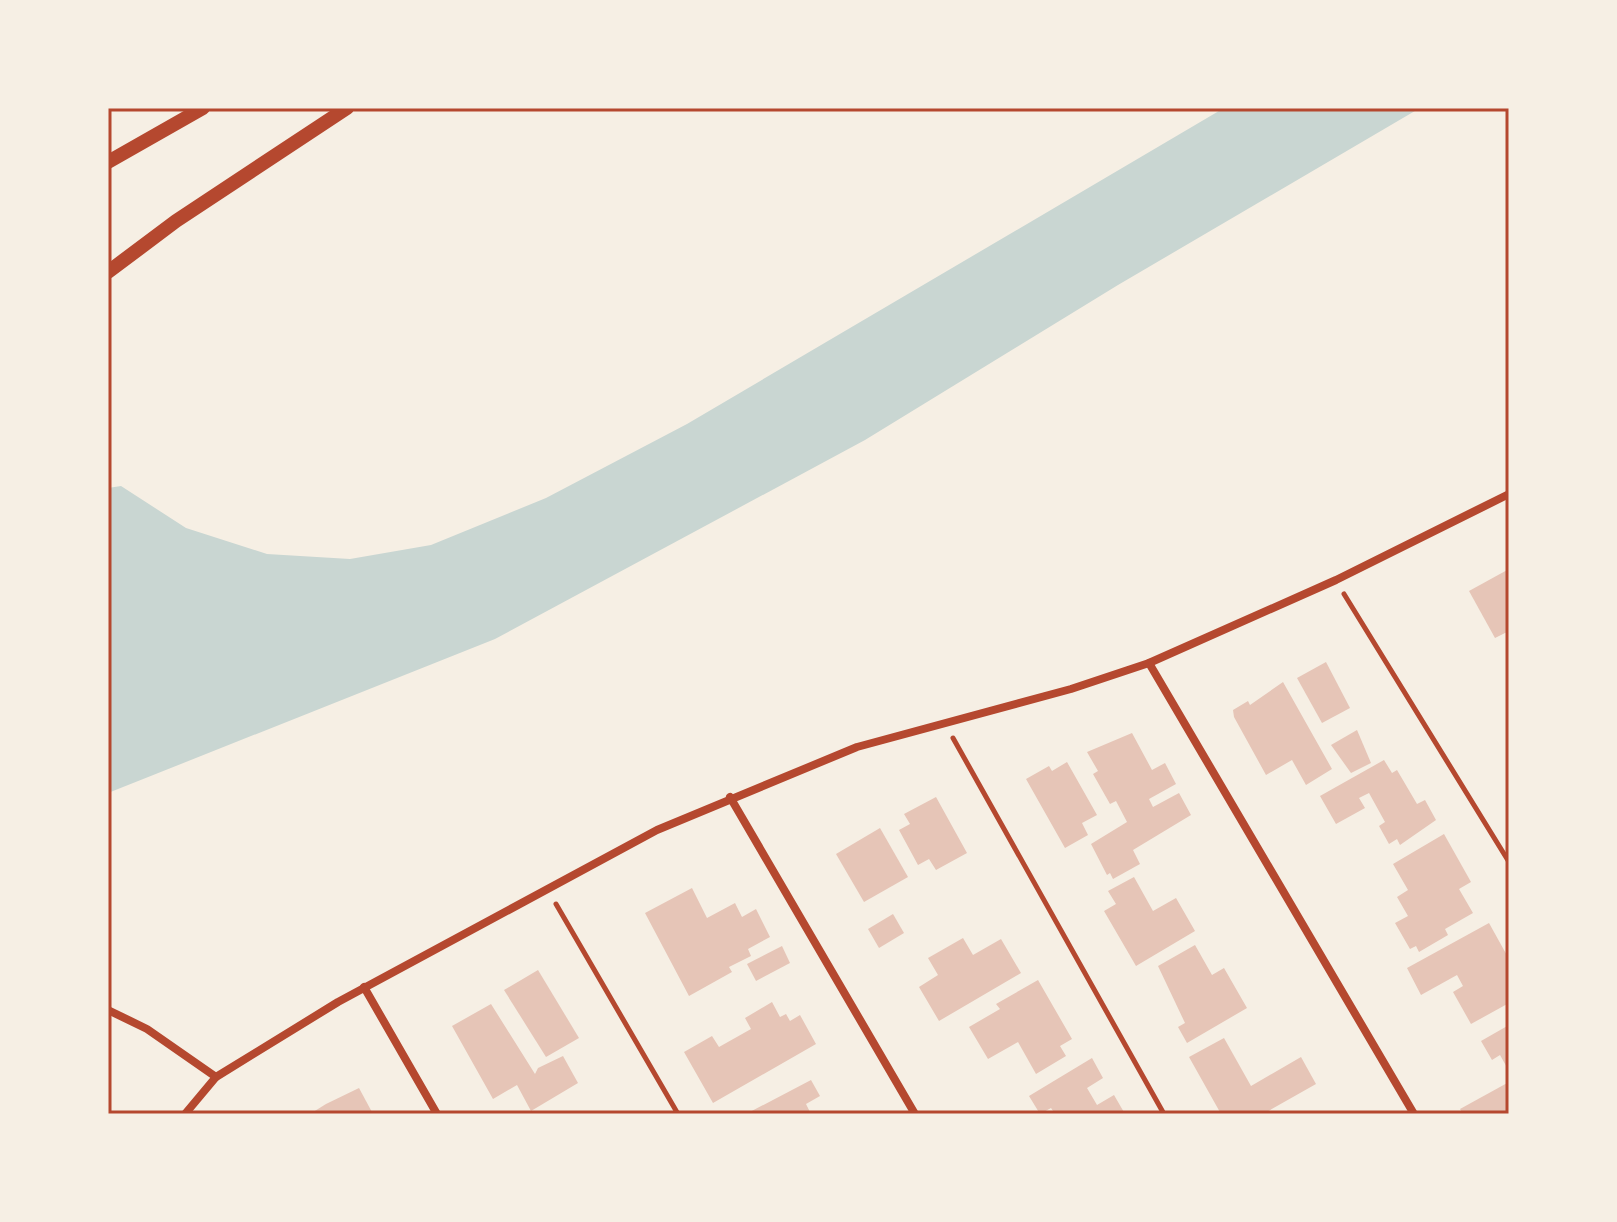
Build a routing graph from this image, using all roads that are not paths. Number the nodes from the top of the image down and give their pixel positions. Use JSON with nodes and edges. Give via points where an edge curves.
{"nodes":[{"id":1,"x":203,"y":108,"type":"edge"},
{"id":2,"x":347,"y":108,"type":"edge"},
{"id":3,"x":108,"y":162,"type":"edge"},
{"id":4,"x":108,"y":272,"type":"edge"},
{"id":5,"x":1509,"y":494,"type":"edge"},
{"id":6,"x":1149,"y":663,"type":"junction"},
{"id":7,"x":730,"y":797,"type":"junction"},
{"id":8,"x":364,"y":987,"type":"junction"},
{"id":9,"x":108,"y":1010,"type":"edge"},
{"id":10,"x":216,"y":1077,"type":"junction"},
{"id":11,"x":185,"y":1114,"type":"edge"},
{"id":12,"x":437,"y":1114,"type":"edge"},
{"id":13,"x":915,"y":1114,"type":"edge"},
{"id":14,"x":1414,"y":1114,"type":"edge"}],
"edges":[{"from":1,"to":3,"type":"street"},
{"from":2,"to":4,"type":"street"},
{"from":5,"to":6,"type":"street","via":[[1336,580]]},
{"from":6,"to":7,"type":"street","via":[[857,747]]},
{"from":6,"to":14,"type":"street"},
{"from":7,"to":8,"type":"street","via":[[596,860]]},
{"from":7,"to":13,"type":"street"},
{"from":8,"to":10,"type":"street"},
{"from":8,"to":12,"type":"street"},
{"from":9,"to":10,"type":"street","via":[[147,1029]]},
{"from":10,"to":11,"type":"street"}]}
